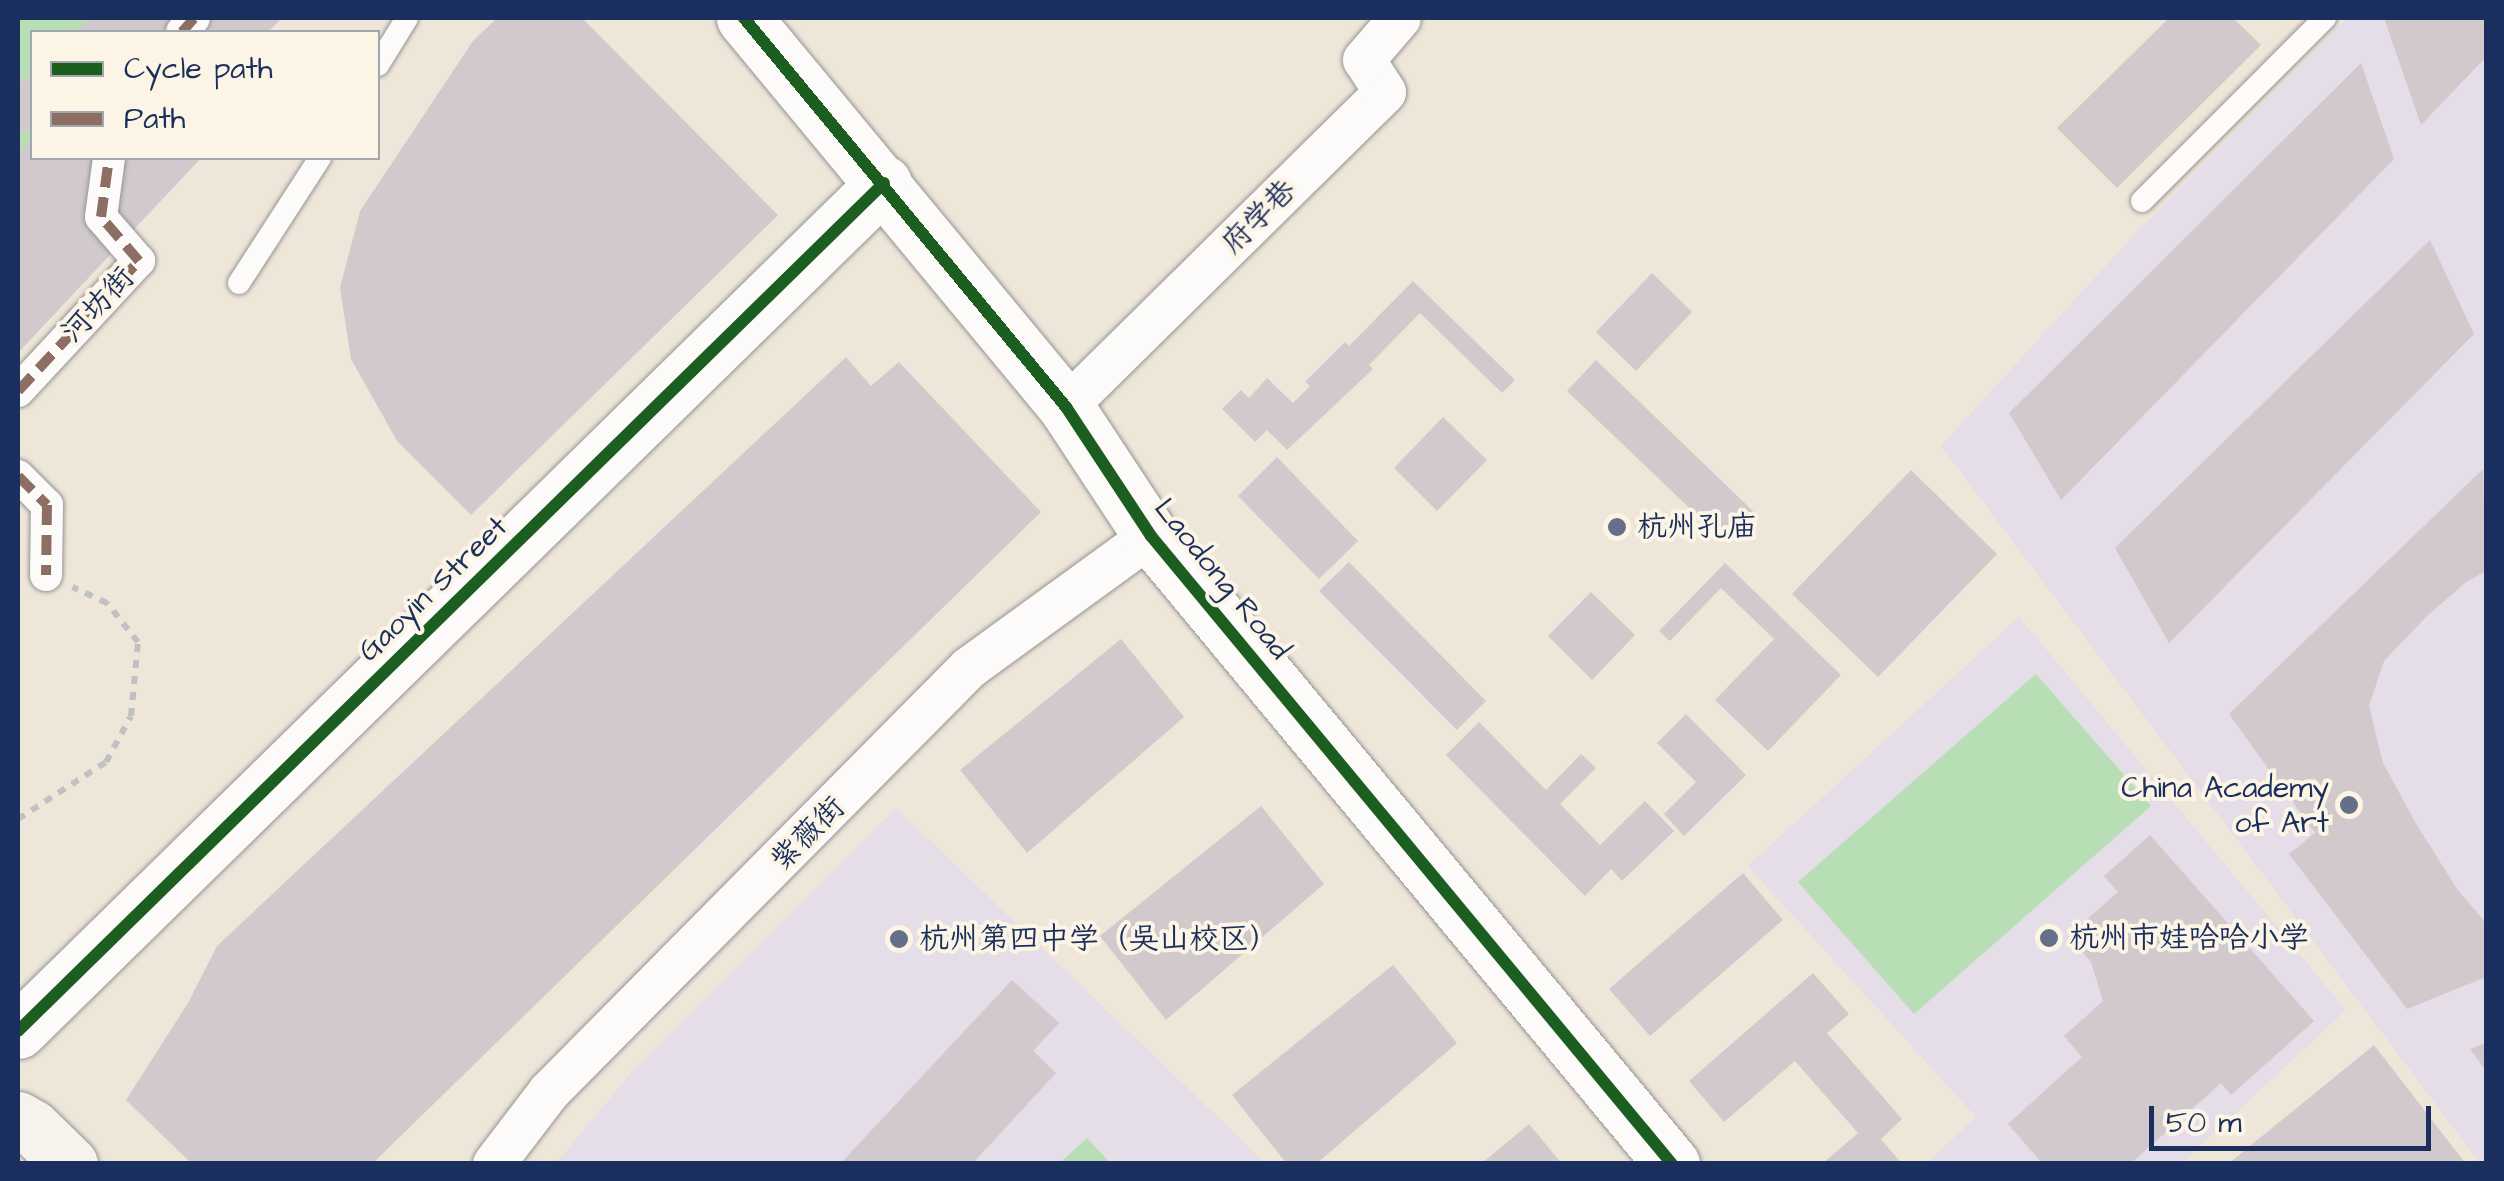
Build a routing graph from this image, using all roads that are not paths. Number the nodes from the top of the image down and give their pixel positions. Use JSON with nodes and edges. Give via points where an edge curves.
{"nodes":[{"id":1,"x":406,"y":18,"type":"edge"},
{"id":2,"x":744,"y":18,"type":"edge"},
{"id":3,"x":1400,"y":18,"type":"edge"},
{"id":4,"x":2326,"y":18,"type":"edge"},
{"id":5,"x":380,"y":62,"type":"edge"},
{"id":6,"x":108,"y":160,"type":"edge"},
{"id":7,"x":319,"y":160,"type":"edge"},
{"id":8,"x":884,"y":183,"type":"junction"},
{"id":9,"x":2142,"y":201,"type":"dead end"},
{"id":10,"x":239,"y":283,"type":"dead end"},
{"id":11,"x":18,"y":391,"type":"edge"},
{"id":12,"x":1066,"y":407,"type":"junction"},
{"id":13,"x":18,"y":476,"type":"edge"},
{"id":14,"x":1151,"y":536,"type":"junction"},
{"id":15,"x":46,"y":574,"type":"road end"},
{"id":16,"x":18,"y":1031,"type":"edge"},
{"id":17,"x":18,"y":1119,"type":"edge"},
{"id":18,"x":70,"y":1164,"type":"edge"},
{"id":19,"x":494,"y":1164,"type":"edge"},
{"id":20,"x":1672,"y":1164,"type":"edge"}],
"edges":[{"from":1,"to":5,"type":"lane"},
{"from":2,"to":8,"type":"street","name":"Laodong Road"},
{"from":3,"to":12,"type":"street","name":"府学巷","via":[[1364,60],[1385,92]]},
{"from":4,"to":9,"type":"lane"},
{"from":6,"to":11,"type":"street","name":"河坊街","via":[[101,217],[140,261]]},
{"from":7,"to":10,"type":"lane"},
{"from":8,"to":12,"type":"street","name":"Laodong Road"},
{"from":8,"to":16,"type":"street","name":"Gaoyin Street"},
{"from":12,"to":14,"type":"street","name":"Laodong Road"},
{"from":13,"to":15,"type":"street","via":[[47,504]]},
{"from":14,"to":19,"type":"street","name":"紫薇街","via":[[969,668],[550,1092]]},
{"from":14,"to":20,"type":"street","name":"Laodong Road"},
{"from":17,"to":18,"type":"main road"}]}
